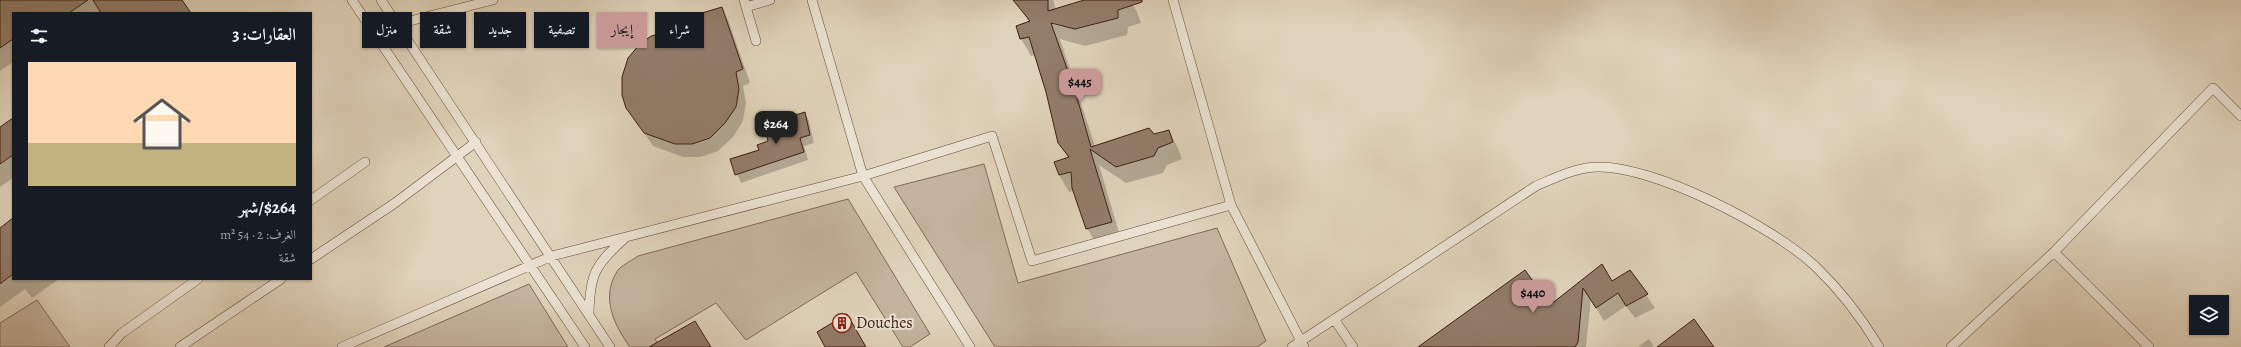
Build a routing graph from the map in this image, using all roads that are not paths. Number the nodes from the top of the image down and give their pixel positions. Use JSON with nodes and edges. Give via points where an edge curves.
{"nodes":[{"id":1,"x":352,"y":0,"type":"edge"},
{"id":2,"x":381,"y":0,"type":"edge"},
{"id":3,"x":493,"y":0,"type":"edge"},
{"id":4,"x":770,"y":0,"type":"edge"},
{"id":5,"x":812,"y":0,"type":"edge"},
{"id":6,"x":1173,"y":0,"type":"edge"},
{"id":7,"x":745,"y":4,"type":"edge"},
{"id":8,"x":390,"y":12,"type":"edge"},
{"id":9,"x":412,"y":20,"type":"edge"},
{"id":10,"x":756,"y":42,"type":"dead end"},
{"id":11,"x":412,"y":45,"type":"edge"},
{"id":12,"x":2241,"y":116,"type":"edge"},
{"id":13,"x":476,"y":142,"type":"junction"},
{"id":14,"x":457,"y":155,"type":"junction"},
{"id":15,"x":366,"y":162,"type":"dead end"},
{"id":16,"x":863,"y":176,"type":"junction"},
{"id":17,"x":312,"y":199,"type":"edge"},
{"id":18,"x":1231,"y":205,"type":"junction"},
{"id":19,"x":626,"y":237,"type":"junction"},
{"id":20,"x":2054,"y":252,"type":"junction"},
{"id":21,"x":552,"y":256,"type":"junction"},
{"id":22,"x":312,"y":258,"type":"edge"},
{"id":23,"x":531,"y":264,"type":"junction"},
{"id":24,"x":197,"y":280,"type":"edge"},
{"id":25,"x":280,"y":280,"type":"edge"},
{"id":26,"x":589,"y":313,"type":"junction"},
{"id":27,"x":1334,"y":319,"type":"junction"},
{"id":28,"x":1302,"y":344,"type":"edge"},
{"id":29,"x":109,"y":347,"type":"edge"},
{"id":30,"x":180,"y":347,"type":"edge"},
{"id":31,"x":342,"y":347,"type":"edge"},
{"id":32,"x":585,"y":347,"type":"edge"},
{"id":33,"x":610,"y":347,"type":"edge"},
{"id":34,"x":970,"y":347,"type":"edge"},
{"id":35,"x":1292,"y":347,"type":"edge"},
{"id":36,"x":1353,"y":347,"type":"edge"},
{"id":37,"x":1879,"y":347,"type":"edge"},
{"id":38,"x":1951,"y":347,"type":"edge"},
{"id":39,"x":2149,"y":347,"type":"edge"}],
"edges":[{"from":1,"to":14,"type":"lane"},
{"from":2,"to":8,"type":"lane"},
{"from":3,"to":9,"type":"lane"},
{"from":4,"to":7,"type":"lane"},
{"from":5,"to":16,"type":"lane"},
{"from":6,"to":18,"type":"lane"},
{"from":7,"to":10,"type":"lane"},
{"from":11,"to":13,"type":"lane"},
{"from":12,"to":20,"type":"lane","via":[[2213,88]]},
{"from":13,"to":14,"type":"lane"},
{"from":13,"to":21,"type":"lane"},
{"from":14,"to":22,"type":"lane","via":[[395,203]]},
{"from":14,"to":23,"type":"lane"},
{"from":15,"to":17,"type":"lane"},
{"from":16,"to":18,"type":"lane","via":[[992,136],[1032,261]]},
{"from":16,"to":19,"type":"lane"},
{"from":16,"to":34,"type":"lane"},
{"from":18,"to":28,"type":"lane"},
{"from":19,"to":21,"type":"lane"},
{"from":19,"to":26,"type":"lane","via":[[606,255],[594,272],[589,290]]},
{"from":20,"to":38,"type":"lane"},
{"from":20,"to":39,"type":"lane"},
{"from":21,"to":23,"type":"lane"},
{"from":21,"to":26,"type":"lane"},
{"from":23,"to":31,"type":"lane"},
{"from":23,"to":32,"type":"lane"},
{"from":24,"to":29,"type":"lane","via":[[122,333]]},
{"from":25,"to":30,"type":"lane"},
{"from":26,"to":33,"type":"lane"},
{"from":27,"to":28,"type":"lane"},
{"from":27,"to":36,"type":"lane"},
{"from":27,"to":37,"type":"lane","via":[[1536,186],[1568,172],[1595,167],[1617,168],[1667,181],[1787,244],[1814,265],[1842,294]]},
{"from":28,"to":35,"type":"lane"}]}
